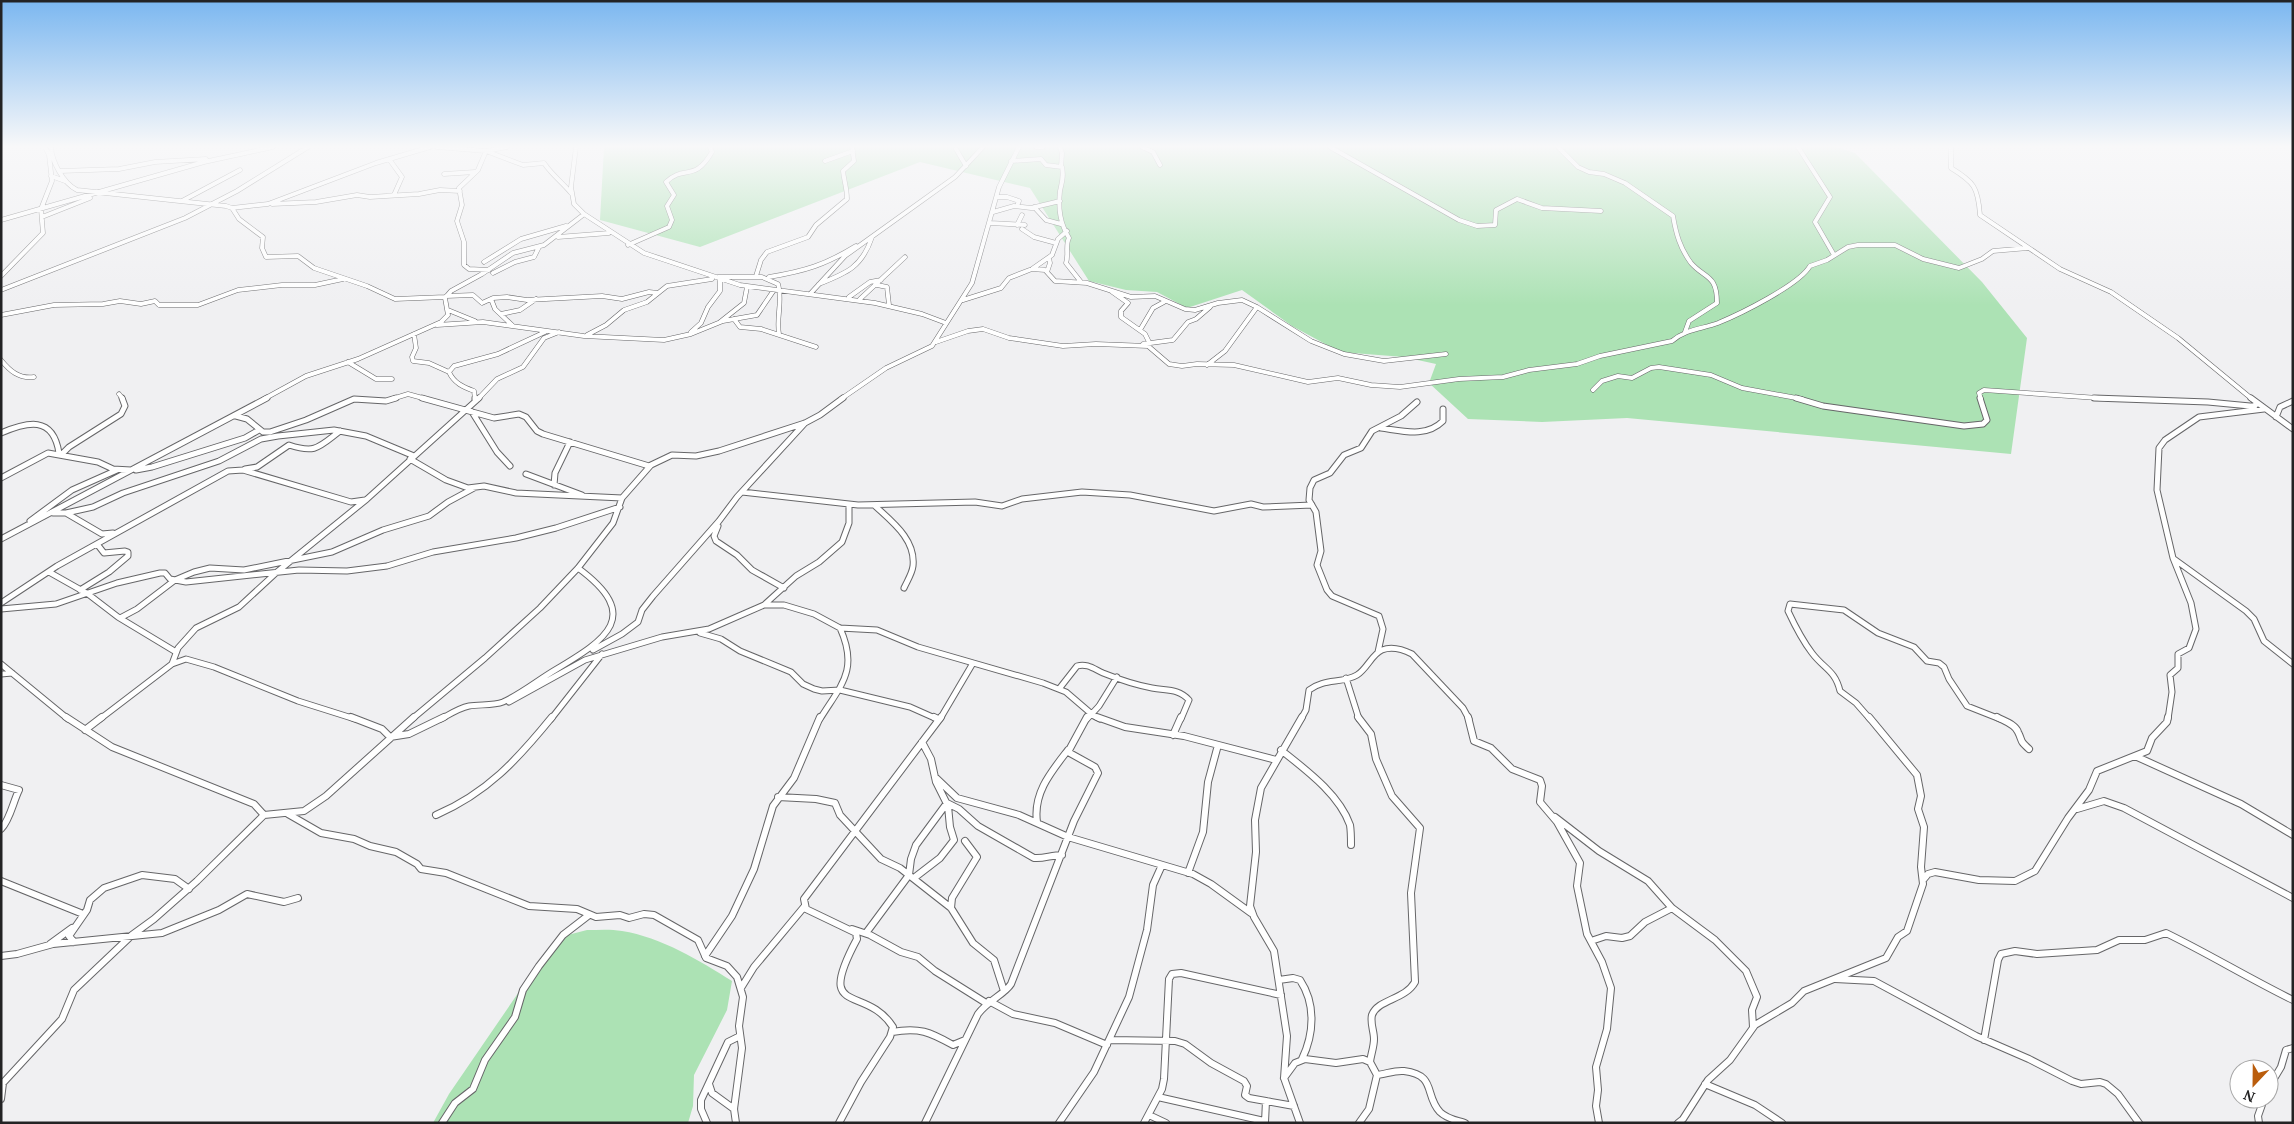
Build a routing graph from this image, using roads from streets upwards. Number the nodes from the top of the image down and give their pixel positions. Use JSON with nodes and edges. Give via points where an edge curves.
{"nodes":[{"id":1,"x":46,"y":199,"type":"edge"},
{"id":2,"x":79,"y":199,"type":"edge"},
{"id":3,"x":88,"y":199,"type":"edge"},
{"id":4,"x":164,"y":199,"type":"edge"},
{"id":5,"x":185,"y":199,"type":"edge"},
{"id":6,"x":219,"y":199,"type":"edge"},
{"id":7,"x":279,"y":199,"type":"edge"},
{"id":8,"x":331,"y":199,"type":"edge"},
{"id":9,"x":463,"y":199,"type":"edge"},
{"id":10,"x":574,"y":199,"type":"edge"},
{"id":11,"x":671,"y":199,"type":"edge"},
{"id":12,"x":847,"y":199,"type":"edge"},
{"id":13,"x":924,"y":199,"type":"edge"},
{"id":14,"x":996,"y":199,"type":"edge"},
{"id":15,"x":1014,"y":199,"type":"edge"},
{"id":16,"x":1421,"y":199,"type":"edge"},
{"id":17,"x":1516,"y":199,"type":"edge"},
{"id":18,"x":1518,"y":199,"type":"edge"},
{"id":19,"x":1650,"y":199,"type":"edge"},
{"id":20,"x":1829,"y":199,"type":"edge"},
{"id":21,"x":1979,"y":199,"type":"edge"},
{"id":22,"x":182,"y":201,"type":"junction"},
{"id":23,"x":1060,"y":201,"type":"joint"},
{"id":24,"x":266,"y":204,"type":"junction"},
{"id":25,"x":210,"y":205,"type":"junction"},
{"id":26,"x":1017,"y":206,"type":"junction"},
{"id":27,"x":1034,"y":206,"type":"junction"},
{"id":28,"x":41,"y":209,"type":"junction"},
{"id":29,"x":233,"y":210,"type":"junction"},
{"id":30,"x":1601,"y":211,"type":"dead end"},
{"id":31,"x":993,"y":212,"type":"junction"},
{"id":32,"x":583,"y":215,"type":"junction"},
{"id":33,"x":1022,"y":215,"type":"dead end"},
{"id":34,"x":42,"y":217,"type":"junction"},
{"id":35,"x":1,"y":220,"type":"edge"},
{"id":36,"x":990,"y":223,"type":"junction"},
{"id":37,"x":1062,"y":224,"type":"junction"},
{"id":38,"x":1017,"y":225,"type":"junction"},
{"id":39,"x":569,"y":226,"type":"junction"},
{"id":40,"x":1067,"y":231,"type":"junction"},
{"id":41,"x":609,"y":233,"type":"junction"},
{"id":42,"x":874,"y":236,"type":"junction"},
{"id":43,"x":553,"y":238,"type":"junction"},
{"id":44,"x":1056,"y":243,"type":"junction"},
{"id":45,"x":628,"y":245,"type":"junction"},
{"id":46,"x":539,"y":247,"type":"junction"},
{"id":47,"x":2028,"y":248,"type":"junction"},
{"id":48,"x":1834,"y":255,"type":"junction"},
{"id":49,"x":905,"y":257,"type":"dead end"},
{"id":50,"x":1048,"y":258,"type":"junction"},
{"id":51,"x":484,"y":262,"type":"dead end"},
{"id":52,"x":1032,"y":269,"type":"junction"},
{"id":53,"x":491,"y":271,"type":"junction"},
{"id":54,"x":1047,"y":272,"type":"junction"},
{"id":55,"x":1,"y":276,"type":"edge"},
{"id":56,"x":756,"y":276,"type":"junction"},
{"id":57,"x":766,"y":277,"type":"junction"},
{"id":58,"x":343,"y":279,"type":"junction"},
{"id":59,"x":716,"y":279,"type":"junction"},
{"id":60,"x":882,"y":280,"type":"junction"},
{"id":61,"x":1081,"y":282,"type":"junction"},
{"id":62,"x":818,"y":284,"type":"junction"},
{"id":63,"x":877,"y":285,"type":"junction"},
{"id":64,"x":747,"y":287,"type":"junction"},
{"id":65,"x":1104,"y":287,"type":"junction"},
{"id":66,"x":1,"y":290,"type":"edge"},
{"id":67,"x":774,"y":290,"type":"junction"},
{"id":68,"x":781,"y":290,"type":"junction"},
{"id":69,"x":658,"y":293,"type":"junction"},
{"id":70,"x":810,"y":294,"type":"junction"},
{"id":71,"x":445,"y":296,"type":"junction"},
{"id":72,"x":849,"y":297,"type":"junction"},
{"id":73,"x":491,"y":299,"type":"junction"},
{"id":74,"x":537,"y":299,"type":"junction"},
{"id":75,"x":860,"y":299,"type":"junction"},
{"id":76,"x":962,"y":300,"type":"junction"},
{"id":77,"x":1164,"y":302,"type":"junction"},
{"id":78,"x":889,"y":305,"type":"junction"},
{"id":79,"x":1211,"y":306,"type":"junction"},
{"id":80,"x":1257,"y":307,"type":"junction"},
{"id":81,"x":448,"y":310,"type":"junction"},
{"id":82,"x":501,"y":314,"type":"junction"},
{"id":83,"x":1,"y":315,"type":"edge"},
{"id":84,"x":734,"y":319,"type":"junction"},
{"id":85,"x":480,"y":322,"type":"junction"},
{"id":86,"x":720,"y":322,"type":"junction"},
{"id":87,"x":946,"y":323,"type":"junction"},
{"id":88,"x":434,"y":325,"type":"junction"},
{"id":89,"x":514,"y":327,"type":"junction"},
{"id":90,"x":1140,"y":330,"type":"junction"},
{"id":91,"x":548,"y":332,"type":"junction"},
{"id":92,"x":559,"y":332,"type":"junction"},
{"id":93,"x":1686,"y":332,"type":"junction"},
{"id":94,"x":414,"y":334,"type":"junction"},
{"id":95,"x":779,"y":334,"type":"junction"},
{"id":96,"x":687,"y":335,"type":"junction"},
{"id":97,"x":584,"y":336,"type":"junction"},
{"id":98,"x":935,"y":342,"type":"junction"},
{"id":99,"x":1149,"y":342,"type":"junction"},
{"id":100,"x":1138,"y":346,"type":"junction"},
{"id":101,"x":816,"y":347,"type":"dead end"},
{"id":102,"x":1446,"y":354,"type":"dead end"},
{"id":103,"x":1,"y":360,"type":"edge"},
{"id":104,"x":348,"y":362,"type":"junction"},
{"id":105,"x":1206,"y":365,"type":"junction"},
{"id":106,"x":449,"y":372,"type":"junction"},
{"id":107,"x":34,"y":377,"type":"dead end"},
{"id":108,"x":392,"y":379,"type":"dead end"},
{"id":109,"x":1593,"y":390,"type":"dead end"},
{"id":110,"x":119,"y":394,"type":"dead end"},
{"id":111,"x":475,"y":401,"type":"junction"},
{"id":112,"x":2293,"y":401,"type":"edge"},
{"id":113,"x":1417,"y":402,"type":"dead end"},
{"id":114,"x":2256,"y":403,"type":"junction"},
{"id":115,"x":1443,"y":409,"type":"dead end"},
{"id":116,"x":2264,"y":409,"type":"junction"},
{"id":117,"x":470,"y":411,"type":"junction"},
{"id":118,"x":235,"y":416,"type":"junction"},
{"id":119,"x":2276,"y":417,"type":"junction"},
{"id":120,"x":805,"y":423,"type":"junction"},
{"id":121,"x":1378,"y":427,"type":"junction"},
{"id":122,"x":2293,"y":429,"type":"edge"},
{"id":123,"x":259,"y":430,"type":"junction"},
{"id":124,"x":340,"y":431,"type":"junction"},
{"id":125,"x":1,"y":433,"type":"edge"},
{"id":126,"x":570,"y":442,"type":"junction"},
{"id":127,"x":61,"y":454,"type":"junction"},
{"id":128,"x":412,"y":458,"type":"junction"},
{"id":129,"x":510,"y":466,"type":"dead end"},
{"id":130,"x":649,"y":466,"type":"junction"},
{"id":131,"x":118,"y":470,"type":"junction"},
{"id":132,"x":132,"y":470,"type":"junction"},
{"id":133,"x":222,"y":474,"type":"junction"},
{"id":134,"x":526,"y":474,"type":"dead end"},
{"id":135,"x":1,"y":478,"type":"edge"},
{"id":136,"x":554,"y":485,"type":"junction"},
{"id":137,"x":474,"y":488,"type":"junction"},
{"id":138,"x":742,"y":492,"type":"junction"},
{"id":139,"x":587,"y":497,"type":"junction"},
{"id":140,"x":622,"y":498,"type":"junction"},
{"id":141,"x":366,"y":499,"type":"junction"},
{"id":142,"x":849,"y":504,"type":"junction"},
{"id":143,"x":874,"y":504,"type":"junction"},
{"id":144,"x":1312,"y":506,"type":"junction"},
{"id":145,"x":620,"y":507,"type":"junction"},
{"id":146,"x":50,"y":513,"type":"junction"},
{"id":147,"x":66,"y":513,"type":"junction"},
{"id":148,"x":719,"y":522,"type":"junction"},
{"id":149,"x":22,"y":528,"type":"junction"},
{"id":150,"x":116,"y":533,"type":"junction"},
{"id":151,"x":1,"y":538,"type":"edge"},
{"id":152,"x":97,"y":544,"type":"junction"},
{"id":153,"x":2173,"y":558,"type":"junction"},
{"id":154,"x":290,"y":562,"type":"junction"},
{"id":155,"x":578,"y":568,"type":"junction"},
{"id":156,"x":49,"y":572,"type":"junction"},
{"id":157,"x":277,"y":572,"type":"junction"},
{"id":158,"x":175,"y":580,"type":"junction"},
{"id":159,"x":784,"y":588,"type":"junction"},
{"id":160,"x":904,"y":588,"type":"dead end"},
{"id":161,"x":80,"y":590,"type":"junction"},
{"id":162,"x":88,"y":594,"type":"junction"},
{"id":163,"x":1,"y":603,"type":"edge"},
{"id":164,"x":764,"y":605,"type":"junction"},
{"id":165,"x":1,"y":609,"type":"edge"},
{"id":166,"x":120,"y":618,"type":"junction"},
{"id":167,"x":840,"y":628,"type":"junction"},
{"id":168,"x":697,"y":632,"type":"junction"},
{"id":169,"x":176,"y":652,"type":"junction"},
{"id":170,"x":1378,"y":652,"type":"junction"},
{"id":171,"x":603,"y":654,"type":"junction"},
{"id":172,"x":973,"y":663,"type":"junction"},
{"id":173,"x":1,"y":664,"type":"edge"},
{"id":174,"x":172,"y":664,"type":"junction"},
{"id":175,"x":564,"y":664,"type":"junction"},
{"id":176,"x":2293,"y":664,"type":"edge"},
{"id":177,"x":12,"y":673,"type":"junction"},
{"id":178,"x":1,"y":674,"type":"edge"},
{"id":179,"x":1117,"y":677,"type":"junction"},
{"id":180,"x":1346,"y":678,"type":"junction"},
{"id":181,"x":1059,"y":689,"type":"junction"},
{"id":182,"x":840,"y":690,"type":"junction"},
{"id":183,"x":480,"y":704,"type":"junction"},
{"id":184,"x":1090,"y":713,"type":"junction"},
{"id":185,"x":938,"y":719,"type":"junction"},
{"id":186,"x":85,"y":730,"type":"junction"},
{"id":187,"x":1173,"y":735,"type":"junction"},
{"id":188,"x":390,"y":737,"type":"junction"},
{"id":189,"x":922,"y":742,"type":"junction"},
{"id":190,"x":1218,"y":745,"type":"junction"},
{"id":191,"x":2030,"y":749,"type":"dead end"},
{"id":192,"x":1068,"y":750,"type":"junction"},
{"id":193,"x":1281,"y":750,"type":"junction"},
{"id":194,"x":2135,"y":756,"type":"junction"},
{"id":195,"x":1276,"y":760,"type":"junction"},
{"id":196,"x":935,"y":777,"type":"junction"},
{"id":197,"x":1,"y":785,"type":"edge"},
{"id":198,"x":778,"y":797,"type":"junction"},
{"id":199,"x":947,"y":803,"type":"junction"},
{"id":200,"x":2077,"y":809,"type":"junction"},
{"id":201,"x":288,"y":814,"type":"junction"},
{"id":202,"x":1550,"y":814,"type":"junction"},
{"id":203,"x":264,"y":815,"type":"junction"},
{"id":204,"x":436,"y":815,"type":"dead end"},
{"id":205,"x":1037,"y":822,"type":"junction"},
{"id":206,"x":1,"y":829,"type":"edge"},
{"id":207,"x":854,"y":831,"type":"junction"},
{"id":208,"x":2293,"y":836,"type":"edge"},
{"id":209,"x":1068,"y":837,"type":"junction"},
{"id":210,"x":965,"y":840,"type":"dead end"},
{"id":211,"x":1351,"y":845,"type":"dead end"},
{"id":212,"x":1062,"y":855,"type":"junction"},
{"id":213,"x":1162,"y":866,"type":"junction"},
{"id":214,"x":1188,"y":873,"type":"junction"},
{"id":215,"x":911,"y":876,"type":"junction"},
{"id":216,"x":1,"y":881,"type":"edge"},
{"id":217,"x":1923,"y":881,"type":"junction"},
{"id":218,"x":189,"y":888,"type":"junction"},
{"id":219,"x":298,"y":898,"type":"dead end"},
{"id":220,"x":2293,"y":898,"type":"edge"},
{"id":221,"x":804,"y":907,"type":"junction"},
{"id":222,"x":951,"y":908,"type":"junction"},
{"id":223,"x":1672,"y":908,"type":"junction"},
{"id":224,"x":83,"y":914,"type":"junction"},
{"id":225,"x":1252,"y":914,"type":"junction"},
{"id":226,"x":589,"y":915,"type":"junction"},
{"id":227,"x":77,"y":924,"type":"junction"},
{"id":228,"x":844,"y":927,"type":"junction"},
{"id":229,"x":866,"y":933,"type":"junction"},
{"id":230,"x":132,"y":935,"type":"junction"},
{"id":231,"x":1591,"y":941,"type":"junction"},
{"id":232,"x":74,"y":942,"type":"junction"},
{"id":233,"x":48,"y":945,"type":"junction"},
{"id":234,"x":1,"y":956,"type":"edge"},
{"id":235,"x":705,"y":956,"type":"junction"},
{"id":236,"x":1833,"y":978,"type":"junction"},
{"id":237,"x":1279,"y":980,"type":"junction"},
{"id":238,"x":741,"y":988,"type":"junction"},
{"id":239,"x":1004,"y":992,"type":"junction"},
{"id":240,"x":1281,"y":995,"type":"junction"},
{"id":241,"x":2293,"y":1000,"type":"edge"},
{"id":242,"x":987,"y":1002,"type":"junction"},
{"id":243,"x":1753,"y":1027,"type":"junction"},
{"id":244,"x":892,"y":1032,"type":"junction"},
{"id":245,"x":740,"y":1036,"type":"junction"},
{"id":246,"x":967,"y":1038,"type":"junction"},
{"id":247,"x":1167,"y":1040,"type":"junction"},
{"id":248,"x":1984,"y":1040,"type":"junction"},
{"id":249,"x":1109,"y":1043,"type":"junction"},
{"id":250,"x":2293,"y":1048,"type":"edge"},
{"id":251,"x":1302,"y":1059,"type":"junction"},
{"id":252,"x":1370,"y":1062,"type":"junction"},
{"id":253,"x":2279,"y":1070,"type":"edge"},
{"id":254,"x":1378,"y":1075,"type":"junction"},
{"id":255,"x":1284,"y":1078,"type":"junction"},
{"id":256,"x":2,"y":1084,"type":"edge"},
{"id":257,"x":709,"y":1084,"type":"junction"},
{"id":258,"x":1705,"y":1084,"type":"junction"},
{"id":259,"x":1158,"y":1097,"type":"junction"},
{"id":260,"x":1,"y":1099,"type":"edge"},
{"id":261,"x":1266,"y":1101,"type":"junction"},
{"id":262,"x":1294,"y":1106,"type":"junction"},
{"id":263,"x":734,"y":1109,"type":"junction"},
{"id":264,"x":2262,"y":1109,"type":"edge"},
{"id":265,"x":1064,"y":1114,"type":"junction"},
{"id":266,"x":1149,"y":1116,"type":"junction"},
{"id":267,"x":1265,"y":1122,"type":"edge"},
{"id":268,"x":442,"y":1123,"type":"edge"},
{"id":269,"x":707,"y":1123,"type":"edge"},
{"id":270,"x":736,"y":1123,"type":"edge"},
{"id":271,"x":839,"y":1123,"type":"edge"},
{"id":272,"x":925,"y":1123,"type":"edge"},
{"id":273,"x":1059,"y":1123,"type":"edge"},
{"id":274,"x":1065,"y":1123,"type":"edge"},
{"id":275,"x":1144,"y":1123,"type":"edge"},
{"id":276,"x":1166,"y":1123,"type":"edge"},
{"id":277,"x":1300,"y":1123,"type":"edge"},
{"id":278,"x":1359,"y":1123,"type":"edge"},
{"id":279,"x":1464,"y":1123,"type":"edge"},
{"id":280,"x":1599,"y":1123,"type":"edge"},
{"id":281,"x":1678,"y":1123,"type":"edge"},
{"id":282,"x":1782,"y":1123,"type":"edge"},
{"id":283,"x":2139,"y":1123,"type":"edge"},
{"id":284,"x":2259,"y":1123,"type":"edge"}],
"edges":[{"from":1,"to":28,"type":"street"},
{"from":2,"to":28,"type":"street"},
{"from":3,"to":34,"type":"street"},
{"from":4,"to":22,"type":"street"},
{"from":5,"to":22,"type":"street"},
{"from":6,"to":25,"type":"street"},
{"from":7,"to":24,"type":"street"},
{"from":8,"to":24,"type":"street"},
{"from":9,"to":53,"type":"street","via":[[457,221],[464,242],[464,265],[469,269]]},
{"from":10,"to":32,"type":"street"},
{"from":11,"to":45,"type":"street","via":[[667,206],[672,220],[669,227]]},
{"from":12,"to":56,"type":"street","via":[[816,225],[808,236],[766,254]]},
{"from":13,"to":42,"type":"street"},
{"from":14,"to":31,"type":"street"},
{"from":15,"to":26,"type":"street","via":[[1019,201]]},
{"from":16,"to":17,"type":"street","via":[[1477,226],[1495,225],[1496,210]]},
{"from":18,"to":30,"type":"street","via":[[1542,208]]},
{"from":19,"to":93,"type":"street","via":[[1673,216],[1680,246],[1692,264],[1710,277],[1717,294],[1716,303],[1690,321]]},
{"from":20,"to":48,"type":"street","via":[[1815,222]]},
{"from":21,"to":47,"type":"street","via":[[1980,214]]},
{"from":22,"to":25,"type":"street"},
{"from":23,"to":27,"type":"street"},
{"from":23,"to":37,"type":"street"},
{"from":24,"to":29,"type":"street"},
{"from":25,"to":29,"type":"street"},
{"from":25,"to":66,"type":"street"},
{"from":26,"to":27,"type":"street"},
{"from":26,"to":31,"type":"street"},
{"from":27,"to":37,"type":"street","via":[[1046,220]]},
{"from":28,"to":34,"type":"street"},
{"from":28,"to":35,"type":"street"},
{"from":29,"to":58,"type":"street","via":[[239,219],[263,237],[262,248],[266,257],[298,256],[314,268]]},
{"from":31,"to":36,"type":"street"},
{"from":32,"to":39,"type":"street"},
{"from":32,"to":41,"type":"street"},
{"from":33,"to":38,"type":"street"},
{"from":34,"to":55,"type":"street","via":[[43,233]]},
{"from":36,"to":38,"type":"street"},
{"from":36,"to":76,"type":"street","via":[[972,283]]},
{"from":37,"to":40,"type":"street"},
{"from":38,"to":44,"type":"street","via":[[1023,227],[1027,234]]},
{"from":39,"to":43,"type":"street"},
{"from":39,"to":51,"type":"street","via":[[521,239]]},
{"from":40,"to":44,"type":"street"},
{"from":40,"to":61,"type":"street","via":[[1069,254],[1066,263]]},
{"from":41,"to":43,"type":"street","via":[[567,234]]},
{"from":41,"to":45,"type":"street"},
{"from":42,"to":57,"type":"street","via":[[830,262]]},
{"from":42,"to":62,"type":"street","via":[[835,265]]},
{"from":42,"to":62,"type":"street","via":[[856,268]]},
{"from":43,"to":46,"type":"street"},
{"from":44,"to":50,"type":"street"},
{"from":45,"to":59,"type":"street","via":[[652,257]]},
{"from":46,"to":53,"type":"street","via":[[513,253]]},
{"from":46,"to":53,"type":"street","via":[[534,258]]},
{"from":47,"to":48,"type":"street","via":[[1992,250],[1982,259],[1960,268],[1923,259],[1890,244],[1854,245]]},
{"from":47,"to":114,"type":"street","via":[[2066,271],[2111,292],[2178,338]]},
{"from":48,"to":93,"type":"street","via":[[1810,266],[1805,275],[1756,305],[1718,323]]},
{"from":49,"to":60,"type":"street"},
{"from":50,"to":52,"type":"street"},
{"from":50,"to":54,"type":"street"},
{"from":52,"to":54,"type":"street"},
{"from":52,"to":76,"type":"street","via":[[1008,278],[1001,288]]},
{"from":53,"to":71,"type":"street"},
{"from":54,"to":61,"type":"street","via":[[1055,281]]},
{"from":56,"to":57,"type":"street"},
{"from":56,"to":59,"type":"street"},
{"from":57,"to":68,"type":"street","via":[[778,284]]},
{"from":58,"to":71,"type":"street","via":[[395,299]]},
{"from":58,"to":83,"type":"street","via":[[315,286],[282,285],[238,290],[198,305],[119,301],[54,305]]},
{"from":59,"to":64,"type":"street"},
{"from":59,"to":69,"type":"street","via":[[672,284]]},
{"from":59,"to":96,"type":"street","via":[[720,292],[701,322]]},
{"from":60,"to":63,"type":"street"},
{"from":60,"to":72,"type":"street","via":[[870,282]]},
{"from":61,"to":65,"type":"street"},
{"from":62,"to":70,"type":"street"},
{"from":63,"to":75,"type":"street"},
{"from":63,"to":78,"type":"street","via":[[887,287]]},
{"from":64,"to":67,"type":"street"},
{"from":64,"to":86,"type":"street","via":[[744,302]]},
{"from":65,"to":77,"type":"street","via":[[1130,297],[1152,296]]},
{"from":65,"to":90,"type":"street","via":[[1128,303],[1121,311],[1121,317]]},
{"from":67,"to":68,"type":"street"},
{"from":67,"to":84,"type":"street","via":[[760,313]]},
{"from":68,"to":70,"type":"street"},
{"from":68,"to":95,"type":"street","via":[[777,316]]},
{"from":69,"to":74,"type":"street","via":[[622,299],[602,296]]},
{"from":69,"to":97,"type":"street","via":[[648,302],[624,310],[606,325]]},
{"from":70,"to":72,"type":"street"},
{"from":71,"to":73,"type":"street","via":[[473,295],[482,303]]},
{"from":71,"to":81,"type":"street"},
{"from":72,"to":75,"type":"street"},
{"from":73,"to":74,"type":"street"},
{"from":73,"to":82,"type":"street"},
{"from":74,"to":82,"type":"street","via":[[523,308]]},
{"from":75,"to":78,"type":"street"},
{"from":76,"to":87,"type":"street"},
{"from":77,"to":79,"type":"street","via":[[1195,310]]},
{"from":77,"to":90,"type":"street","via":[[1158,302],[1149,312]]},
{"from":78,"to":87,"type":"street"},
{"from":79,"to":80,"type":"street","via":[[1241,300]]},
{"from":79,"to":99,"type":"street","via":[[1188,322],[1172,340]]},
{"from":80,"to":102,"type":"street","via":[[1311,341],[1344,354],[1384,361]]},
{"from":80,"to":105,"type":"street","via":[[1224,351]]},
{"from":81,"to":85,"type":"street","via":[[467,320]]},
{"from":81,"to":88,"type":"street","via":[[448,315]]},
{"from":82,"to":89,"type":"street"},
{"from":84,"to":86,"type":"street"},
{"from":84,"to":95,"type":"street","via":[[740,327]]},
{"from":85,"to":88,"type":"street"},
{"from":85,"to":89,"type":"street"},
{"from":86,"to":96,"type":"street"},
{"from":87,"to":98,"type":"street"},
{"from":88,"to":94,"type":"street"},
{"from":89,"to":91,"type":"street"},
{"from":90,"to":99,"type":"street"},
{"from":91,"to":92,"type":"street"},
{"from":91,"to":106,"type":"street","via":[[484,359],[457,364]]},
{"from":92,"to":97,"type":"street"},
{"from":92,"to":111,"type":"street","via":[[544,338],[525,366],[500,377]]},
{"from":93,"to":105,"type":"street","via":[[1669,342],[1600,356],[1561,368],[1407,387],[1371,385],[1338,378],[1308,382],[1238,365]]},
{"from":94,"to":104,"type":"street"},
{"from":94,"to":106,"type":"street","via":[[416,348],[413,361],[429,363]]},
{"from":95,"to":101,"type":"street"},
{"from":96,"to":97,"type":"street","via":[[664,340]]},
{"from":98,"to":100,"type":"street","via":[[983,329],[1010,338],[1063,346]]},
{"from":98,"to":120,"type":"street","via":[[926,350],[886,368]]},
{"from":99,"to":100,"type":"street"},
{"from":100,"to":105,"type":"street","via":[[1148,346],[1169,364]]},
{"from":103,"to":107,"type":"street","via":[[19,376]]},
{"from":104,"to":108,"type":"street","via":[[376,379]]},
{"from":104,"to":118,"type":"street","via":[[306,376]]},
{"from":106,"to":111,"type":"street","via":[[462,387],[474,391]]},
{"from":109,"to":114,"type":"street","via":[[1602,381],[1618,376],[1632,378],[1659,367],[1711,375],[1742,388],[1823,406],[1964,426],[1983,424],[1987,420],[1979,393],[1984,390],[2124,400],[2250,406]]},
{"from":110,"to":127,"type":"street","via":[[125,406],[121,414]]},
{"from":111,"to":117,"type":"street"},
{"from":112,"to":119,"type":"street","via":[[2280,407]]},
{"from":113,"to":121,"type":"street","via":[[1389,424]]},
{"from":114,"to":116,"type":"street"},
{"from":115,"to":121,"type":"street","via":[[1443,421],[1431,432]]},
{"from":116,"to":119,"type":"street"},
{"from":116,"to":153,"type":"street","via":[[2244,414],[2199,417],[2165,440],[2159,448],[2156,486]]},
{"from":117,"to":123,"type":"street","via":[[404,394],[388,400],[354,399],[276,431]]},
{"from":117,"to":126,"type":"street","via":[[496,418],[519,414],[540,433]]},
{"from":117,"to":128,"type":"street"},
{"from":117,"to":129,"type":"street"},
{"from":118,"to":123,"type":"street","via":[[247,419]]},
{"from":118,"to":132,"type":"street"},
{"from":119,"to":122,"type":"street"},
{"from":120,"to":130,"type":"street","via":[[708,454],[667,456]]},
{"from":120,"to":138,"type":"street"},
{"from":121,"to":144,"type":"street","via":[[1367,436],[1361,448],[1342,456],[1330,473],[1314,480],[1309,500]]},
{"from":123,"to":132,"type":"street","via":[[245,438],[152,468]]},
{"from":124,"to":128,"type":"street","via":[[366,436]]},
{"from":124,"to":133,"type":"street","via":[[317,448],[305,450],[289,445],[258,467],[233,468]]},
{"from":124,"to":147,"type":"street","via":[[326,429],[261,439],[214,463],[139,487],[93,507]]},
{"from":125,"to":127,"type":"street","via":[[27,423],[40,426],[53,435]]},
{"from":126,"to":130,"type":"street"},
{"from":126,"to":136,"type":"street","via":[[554,474]]},
{"from":127,"to":131,"type":"street"},
{"from":127,"to":135,"type":"street","via":[[44,454]]},
{"from":128,"to":137,"type":"street","via":[[446,480]]},
{"from":128,"to":141,"type":"street"},
{"from":130,"to":140,"type":"street"},
{"from":131,"to":132,"type":"street"},
{"from":131,"to":149,"type":"street","via":[[66,494]]},
{"from":132,"to":146,"type":"street"},
{"from":133,"to":141,"type":"street","via":[[243,470],[351,502]]},
{"from":133,"to":150,"type":"street"},
{"from":134,"to":136,"type":"street"},
{"from":136,"to":139,"type":"street"},
{"from":137,"to":139,"type":"street","via":[[484,486],[516,493]]},
{"from":137,"to":154,"type":"street","via":[[429,516],[383,530],[332,552]]},
{"from":138,"to":142,"type":"street"},
{"from":138,"to":148,"type":"street"},
{"from":139,"to":140,"type":"street"},
{"from":140,"to":145,"type":"street"},
{"from":141,"to":154,"type":"street"},
{"from":142,"to":143,"type":"street"},
{"from":142,"to":159,"type":"street","via":[[849,523],[842,542]]},
{"from":143,"to":144,"type":"street","via":[[975,502],[1002,506],[1022,499],[1082,492],[1130,495],[1214,511],[1251,504],[1263,507]]},
{"from":143,"to":160,"type":"street","via":[[908,541],[912,566]]},
{"from":144,"to":170,"type":"street","via":[[1316,512],[1321,551],[1317,566],[1321,576],[1331,595],[1379,616],[1383,629]]},
{"from":145,"to":155,"type":"street","via":[[613,523]]},
{"from":145,"to":157,"type":"street","via":[[556,528],[433,552],[387,566],[332,572]]},
{"from":146,"to":147,"type":"street"},
{"from":146,"to":149,"type":"street"},
{"from":147,"to":150,"type":"street","via":[[102,534]]},
{"from":148,"to":159,"type":"street","via":[[714,533],[716,541],[752,570]]},
{"from":148,"to":175,"type":"street","via":[[653,596],[642,610],[637,624]]},
{"from":149,"to":151,"type":"street"},
{"from":150,"to":152,"type":"street"},
{"from":152,"to":156,"type":"street"},
{"from":152,"to":161,"type":"street","via":[[104,553],[125,551],[128,556]]},
{"from":153,"to":176,"type":"street","via":[[2246,611],[2254,619],[2264,641]]},
{"from":153,"to":194,"type":"street","via":[[2191,603],[2196,629],[2189,648],[2178,654],[2178,668],[2170,674],[2172,692],[2167,722],[2152,738],[2147,751]]},
{"from":154,"to":157,"type":"street"},
{"from":154,"to":158,"type":"street","via":[[244,570],[207,568]]},
{"from":155,"to":175,"type":"street","via":[[611,597],[614,615],[612,626],[600,640]]},
{"from":155,"to":188,"type":"street","via":[[540,608]]},
{"from":156,"to":161,"type":"street"},
{"from":156,"to":163,"type":"street"},
{"from":157,"to":158,"type":"street","via":[[191,582]]},
{"from":157,"to":169,"type":"street","via":[[239,607],[198,625]]},
{"from":158,"to":162,"type":"street","via":[[160,573]]},
{"from":158,"to":166,"type":"street"},
{"from":159,"to":164,"type":"street"},
{"from":161,"to":162,"type":"street"},
{"from":162,"to":165,"type":"street","via":[[56,604]]},
{"from":162,"to":166,"type":"street"},
{"from":164,"to":167,"type":"street","via":[[775,603],[814,614]]},
{"from":164,"to":168,"type":"street"},
{"from":166,"to":169,"type":"street"},
{"from":167,"to":172,"type":"street","via":[[877,630]]},
{"from":167,"to":182,"type":"street","via":[[849,660],[846,679]]},
{"from":168,"to":171,"type":"street","via":[[662,637]]},
{"from":168,"to":182,"type":"street","via":[[721,639],[740,651],[791,672],[805,685],[822,691]]},
{"from":169,"to":174,"type":"street"},
{"from":170,"to":180,"type":"street","via":[[1359,673]]},
{"from":170,"to":202,"type":"street","via":[[1390,648],[1412,654],[1468,715],[1474,741],[1492,748],[1512,769],[1540,780],[1540,800]]},
{"from":171,"to":183,"type":"street","via":[[570,667],[505,704]]},
{"from":171,"to":204,"type":"street","via":[[521,752],[490,782],[470,798]]},
{"from":172,"to":181,"type":"street"},
{"from":172,"to":185,"type":"street"},
{"from":173,"to":177,"type":"street"},
{"from":174,"to":186,"type":"street"},
{"from":174,"to":188,"type":"street","via":[[186,658],[214,667],[298,702],[376,726]]},
{"from":175,"to":183,"type":"street","via":[[502,702]]},
{"from":177,"to":178,"type":"street"},
{"from":177,"to":186,"type":"street"},
{"from":179,"to":181,"type":"street","via":[[1080,664]]},
{"from":179,"to":184,"type":"street"},
{"from":179,"to":187,"type":"street","via":[[1155,689],[1162,687],[1188,698]]},
{"from":180,"to":193,"type":"street","via":[[1326,680],[1309,690],[1306,710]]},
{"from":180,"to":252,"type":"street","via":[[1356,714],[1371,734],[1376,759],[1394,800],[1420,828],[1410,904],[1415,982],[1407,994],[1374,1013]]},
{"from":181,"to":184,"type":"street"},
{"from":182,"to":185,"type":"street","via":[[910,707]]},
{"from":182,"to":198,"type":"street","via":[[820,718],[794,778]]},
{"from":183,"to":188,"type":"street","via":[[467,706],[410,734]]},
{"from":184,"to":187,"type":"street","via":[[1124,727]]},
{"from":184,"to":192,"type":"street"},
{"from":185,"to":189,"type":"street"},
{"from":186,"to":203,"type":"street","via":[[132,756],[254,804]]},
{"from":187,"to":190,"type":"street"},
{"from":188,"to":201,"type":"street","via":[[326,796],[304,811]]},
{"from":189,"to":196,"type":"street","via":[[931,759]]},
{"from":189,"to":207,"type":"street"},
{"from":190,"to":195,"type":"street"},
{"from":190,"to":214,"type":"street","via":[[1208,782],[1203,832]]},
{"from":191,"to":217,"type":"street","via":[[2020,741],[2018,731],[2012,725],[1967,706],[1944,667],[1927,660],[1914,647],[1878,633],[1844,610],[1790,604],[1787,610],[1813,655],[1833,672],[1840,690],[1877,726],[1916,774],[1921,796],[1918,809],[1924,827]]},
{"from":192,"to":205,"type":"street","via":[[1037,799]]},
{"from":192,"to":209,"type":"street","via":[[1098,771]]},
{"from":193,"to":195,"type":"street"},
{"from":193,"to":211,"type":"street","via":[[1311,774],[1339,805],[1350,826]]},
{"from":194,"to":200,"type":"street","via":[[2097,771]]},
{"from":194,"to":208,"type":"street","via":[[2241,804]]},
{"from":195,"to":225,"type":"street","via":[[1263,784],[1254,826],[1256,852],[1250,906]]},
{"from":196,"to":199,"type":"street"},
{"from":196,"to":205,"type":"street","via":[[957,798]]},
{"from":197,"to":206,"type":"street","via":[[20,790],[10,808],[7,823]]},
{"from":198,"to":207,"type":"street","via":[[831,801]]},
{"from":198,"to":235,"type":"street","via":[[764,830],[754,869],[728,923]]},
{"from":199,"to":212,"type":"street","via":[[987,832],[1034,858]]},
{"from":199,"to":215,"type":"street","via":[[913,850],[908,864]]},
{"from":199,"to":215,"type":"street","via":[[954,840],[937,860]]},
{"from":200,"to":217,"type":"street","via":[[2068,818],[2037,870],[2020,880],[1979,880],[1935,872],[1928,874]]},
{"from":200,"to":220,"type":"street","via":[[2104,801],[2124,808]]},
{"from":201,"to":203,"type":"street"},
{"from":201,"to":226,"type":"street","via":[[321,833],[396,852],[420,869],[446,873],[524,904],[577,909]]},
{"from":202,"to":223,"type":"street","via":[[1599,851],[1648,881]]},
{"from":202,"to":231,"type":"street","via":[[1580,863],[1577,886]]},
{"from":203,"to":218,"type":"street"},
{"from":205,"to":209,"type":"street"},
{"from":207,"to":215,"type":"street","via":[[881,859]]},
{"from":207,"to":221,"type":"street","via":[[809,891]]},
{"from":209,"to":212,"type":"street"},
{"from":209,"to":213,"type":"street"},
{"from":210,"to":222,"type":"street","via":[[977,857],[952,898]]},
{"from":212,"to":239,"type":"street","via":[[1011,984]]},
{"from":213,"to":214,"type":"street"},
{"from":213,"to":249,"type":"street","via":[[1153,884],[1147,930],[1134,982]]},
{"from":214,"to":225,"type":"street","via":[[1211,884]]},
{"from":215,"to":222,"type":"street"},
{"from":215,"to":229,"type":"street"},
{"from":216,"to":224,"type":"street"},
{"from":217,"to":236,"type":"street","via":[[1908,929],[1898,937],[1886,958]]},
{"from":218,"to":224,"type":"street","via":[[175,879],[137,876],[99,890]]},
{"from":218,"to":230,"type":"street"},
{"from":219,"to":230,"type":"street","via":[[284,902],[247,894],[172,930]]},
{"from":221,"to":228,"type":"street"},
{"from":221,"to":238,"type":"street","via":[[754,967]]},
{"from":222,"to":239,"type":"street","via":[[973,943],[994,960]]},
{"from":223,"to":231,"type":"street","via":[[1645,922],[1630,936],[1606,936]]},
{"from":223,"to":243,"type":"street","via":[[1715,940],[1746,971],[1757,997],[1752,1010]]},
{"from":224,"to":227,"type":"street"},
{"from":225,"to":237,"type":"street","via":[[1274,951]]},
{"from":226,"to":235,"type":"street","via":[[629,918],[654,915],[698,940]]},
{"from":226,"to":268,"type":"street","via":[[563,935],[539,966],[523,990],[515,1017],[484,1060],[473,1089],[455,1103]]},
{"from":227,"to":232,"type":"street","via":[[69,936]]},
{"from":227,"to":233,"type":"street"},
{"from":228,"to":229,"type":"street"},
{"from":228,"to":244,"type":"street","via":[[856,933],[857,939],[840,978],[841,990],[889,1020]]},
{"from":229,"to":242,"type":"street","via":[[901,952],[918,957]]},
{"from":230,"to":232,"type":"street"},
{"from":230,"to":256,"type":"street","via":[[74,990],[62,1019]]},
{"from":231,"to":280,"type":"street","via":[[1608,976],[1611,992],[1607,1029],[1596,1067]]},
{"from":232,"to":233,"type":"street"},
{"from":233,"to":234,"type":"street"},
{"from":235,"to":238,"type":"street","via":[[726,964]]},
{"from":236,"to":243,"type":"street","via":[[1804,990],[1792,1002]]},
{"from":236,"to":248,"type":"street","via":[[1874,982]]},
{"from":237,"to":240,"type":"street"},
{"from":237,"to":251,"type":"street","via":[[1300,980],[1309,1002],[1312,1030]]},
{"from":238,"to":245,"type":"street"},
{"from":239,"to":242,"type":"street"},
{"from":240,"to":247,"type":"street","via":[[1181,973],[1172,974],[1169,979]]},
{"from":240,"to":255,"type":"street","via":[[1287,1036]]},
{"from":241,"to":248,"type":"street","via":[[2216,957],[2162,932],[2145,940],[2119,940],[2097,950],[2036,954],[2015,951],[2002,954],[1998,960]]},
{"from":242,"to":246,"type":"street"},
{"from":242,"to":249,"type":"street","via":[[1013,1014],[1055,1023]]},
{"from":243,"to":258,"type":"street","via":[[1730,1060]]},
{"from":244,"to":246,"type":"street","via":[[910,1029],[930,1032],[953,1045]]},
{"from":244,"to":271,"type":"street"},
{"from":245,"to":257,"type":"street","via":[[728,1042]]},
{"from":245,"to":263,"type":"street","via":[[742,1048]]},
{"from":246,"to":272,"type":"street"},
{"from":247,"to":249,"type":"street"},
{"from":247,"to":259,"type":"street","via":[[1164,1079]]},
{"from":247,"to":261,"type":"street","via":[[1185,1044],[1244,1082],[1247,1086],[1245,1095],[1249,1098]]},
{"from":248,"to":283,"type":"street","via":[[2079,1084],[2106,1084],[2118,1094]]},
{"from":249,"to":265,"type":"street","via":[[1088,1081]]},
{"from":250,"to":253,"type":"street","via":[[2286,1050]]},
{"from":251,"to":252,"type":"street","via":[[1336,1063],[1360,1058]]},
{"from":251,"to":255,"type":"street"},
{"from":252,"to":254,"type":"street"},
{"from":254,"to":278,"type":"street","via":[[1369,1109]]},
{"from":254,"to":279,"type":"street","via":[[1404,1071],[1424,1078],[1443,1114]]},
{"from":255,"to":262,"type":"street"},
{"from":256,"to":260,"type":"street"},
{"from":257,"to":263,"type":"street","via":[[712,1093]]},
{"from":257,"to":269,"type":"street","via":[[700,1104]]},
{"from":258,"to":281,"type":"street"},
{"from":258,"to":282,"type":"street","via":[[1767,1110]]},
{"from":259,"to":266,"type":"street"},
{"from":259,"to":267,"type":"street"},
{"from":261,"to":262,"type":"street"},
{"from":261,"to":267,"type":"street"},
{"from":262,"to":277,"type":"street"},
{"from":263,"to":270,"type":"street"},
{"from":264,"to":284,"type":"street"},
{"from":265,"to":273,"type":"street"},
{"from":265,"to":274,"type":"street"},
{"from":266,"to":275,"type":"street"},
{"from":266,"to":276,"type":"street"}]}
